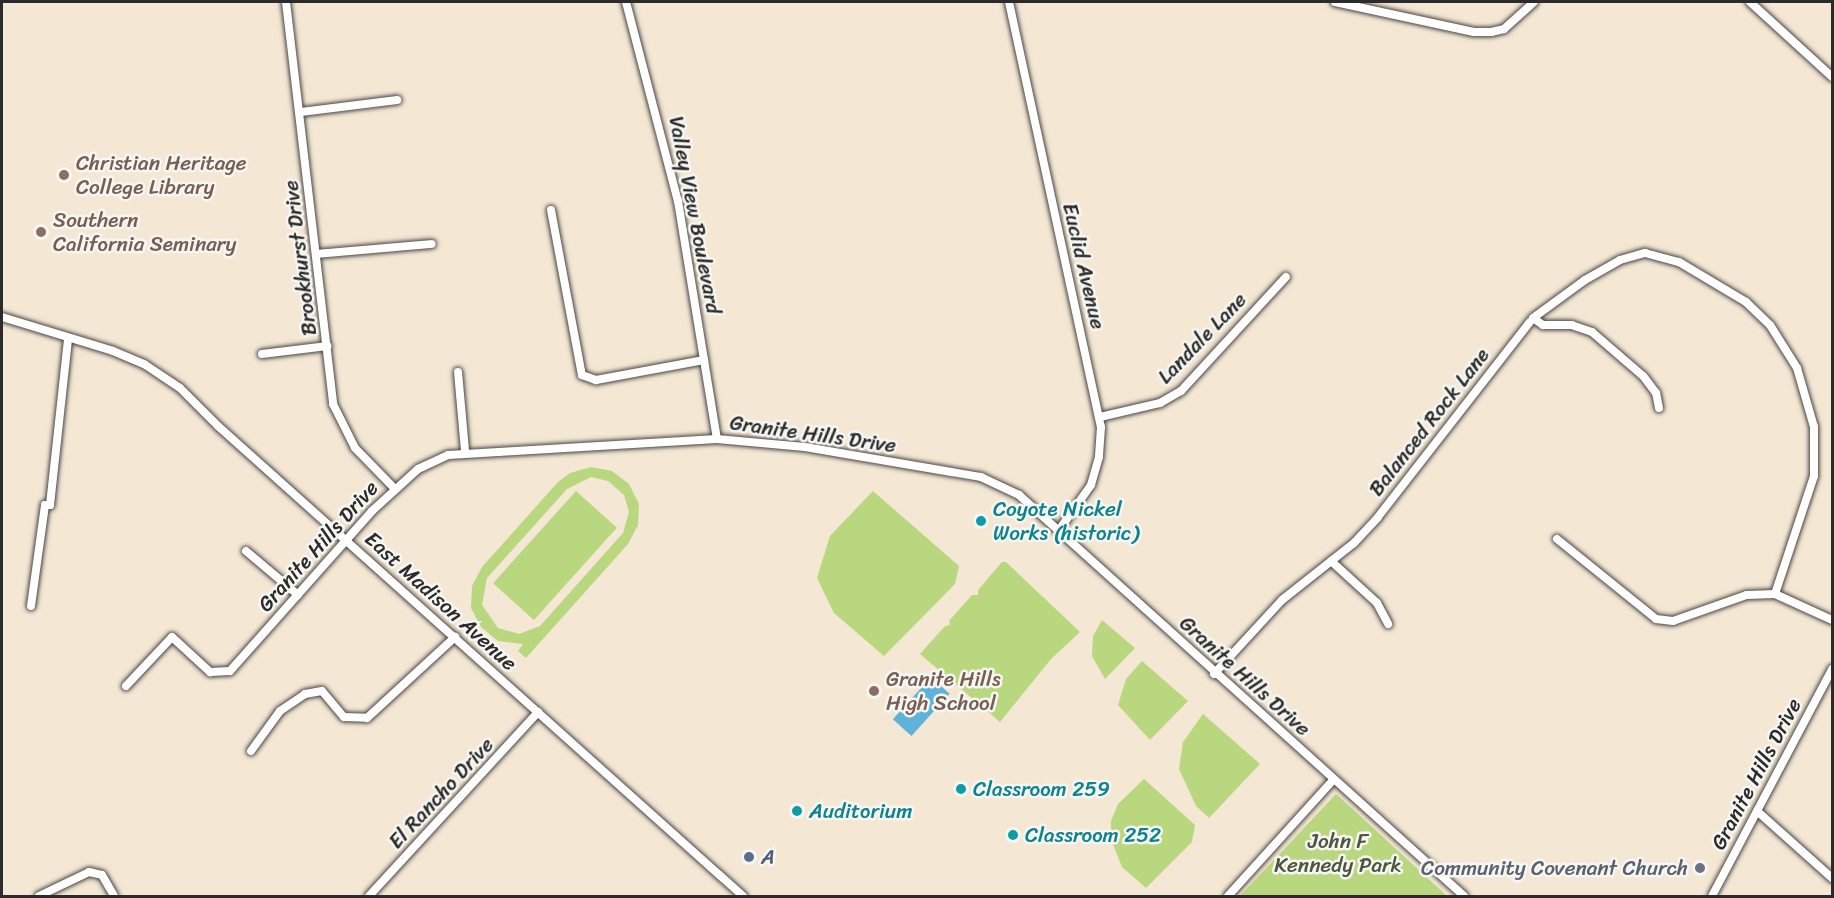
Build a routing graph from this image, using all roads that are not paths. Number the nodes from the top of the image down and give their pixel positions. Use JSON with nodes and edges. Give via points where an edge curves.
{"nodes":[{"id":1,"x":286,"y":2,"type":"edge"},
{"id":2,"x":626,"y":2,"type":"edge"},
{"id":3,"x":1009,"y":2,"type":"edge"},
{"id":4,"x":1335,"y":2,"type":"edge"},
{"id":5,"x":1534,"y":2,"type":"edge"},
{"id":6,"x":1750,"y":2,"type":"edge"},
{"id":7,"x":1833,"y":77,"type":"edge"},
{"id":8,"x":397,"y":100,"type":"dead end"},
{"id":9,"x":301,"y":112,"type":"junction"},
{"id":10,"x":551,"y":210,"type":"dead end"},
{"id":11,"x":432,"y":244,"type":"dead end"},
{"id":12,"x":317,"y":254,"type":"junction"},
{"id":13,"x":1286,"y":277,"type":"dead end"},
{"id":14,"x":2,"y":317,"type":"edge"},
{"id":15,"x":1532,"y":320,"type":"junction"},
{"id":16,"x":68,"y":338,"type":"junction"},
{"id":17,"x":328,"y":346,"type":"junction"},
{"id":18,"x":262,"y":354,"type":"dead end"},
{"id":19,"x":704,"y":360,"type":"junction"},
{"id":20,"x":458,"y":372,"type":"dead end"},
{"id":21,"x":1659,"y":408,"type":"dead end"},
{"id":22,"x":1100,"y":417,"type":"junction"},
{"id":23,"x":717,"y":439,"type":"junction"},
{"id":24,"x":465,"y":451,"type":"junction"},
{"id":25,"x":395,"y":489,"type":"junction"},
{"id":26,"x":1059,"y":530,"type":"junction"},
{"id":27,"x":345,"y":539,"type":"junction"},
{"id":28,"x":1557,"y":539,"type":"dead end"},
{"id":29,"x":246,"y":551,"type":"dead end"},
{"id":30,"x":1331,"y":561,"type":"junction"},
{"id":31,"x":1775,"y":594,"type":"junction"},
{"id":32,"x":298,"y":595,"type":"junction"},
{"id":33,"x":30,"y":606,"type":"dead end"},
{"id":34,"x":1833,"y":620,"type":"edge"},
{"id":35,"x":1388,"y":624,"type":"dead end"},
{"id":36,"x":455,"y":637,"type":"junction"},
{"id":37,"x":1833,"y":669,"type":"edge"},
{"id":38,"x":1214,"y":674,"type":"junction"},
{"id":39,"x":126,"y":686,"type":"dead end"},
{"id":40,"x":538,"y":712,"type":"junction"},
{"id":41,"x":251,"y":751,"type":"dead end"},
{"id":42,"x":1333,"y":780,"type":"junction"},
{"id":43,"x":1757,"y":811,"type":"junction"},
{"id":44,"x":1833,"y":878,"type":"edge"},
{"id":45,"x":39,"y":897,"type":"edge"},
{"id":46,"x":114,"y":897,"type":"edge"},
{"id":47,"x":369,"y":897,"type":"edge"},
{"id":48,"x":743,"y":897,"type":"edge"},
{"id":49,"x":1228,"y":897,"type":"edge"},
{"id":50,"x":1464,"y":897,"type":"edge"},
{"id":51,"x":1712,"y":897,"type":"edge"}],
"edges":[{"from":1,"to":9,"type":"street","name":"Brookhurst Drive"},
{"from":2,"to":19,"type":"street","name":"Valley View Boulevard","via":[[678,201]]},
{"from":3,"to":22,"type":"street","name":"Euclid Avenue"},
{"from":4,"to":5,"type":"street","via":[[1474,32],[1503,29]]},
{"from":6,"to":7,"type":"street"},
{"from":8,"to":9,"type":"street"},
{"from":9,"to":12,"type":"street","name":"Brookhurst Drive"},
{"from":10,"to":19,"type":"street","via":[[582,375],[596,380]]},
{"from":11,"to":12,"type":"street"},
{"from":12,"to":17,"type":"street","name":"Brookhurst Drive"},
{"from":13,"to":22,"type":"street","name":"Landale Lane","via":[[1182,391],[1160,403]]},
{"from":14,"to":16,"type":"street","name":"East Madison Avenue"},
{"from":15,"to":21,"type":"street","via":[[1592,332],[1643,376],[1656,393]]},
{"from":15,"to":30,"type":"street","name":"Balanced Rock Lane","via":[[1354,543]]},
{"from":15,"to":31,"type":"street","name":"Balanced Rock Lane","via":[[1585,280],[1620,260],[1645,253],[1664,256],[1690,268],[1746,302],[1770,325],[1797,368],[1808,399],[1815,457],[1807,501]]},
{"from":16,"to":27,"type":"street","name":"East Madison Avenue","via":[[138,362],[180,388]]},
{"from":16,"to":33,"type":"street","via":[[50,505],[45,505]]},
{"from":17,"to":18,"type":"street"},
{"from":17,"to":25,"type":"street","name":"Brookhurst Drive","via":[[333,404],[339,422],[355,448]]},
{"from":19,"to":23,"type":"street","name":"Valley View Boulevard"},
{"from":20,"to":24,"type":"street"},
{"from":22,"to":26,"type":"street","name":"Euclid Avenue","via":[[1101,447],[1094,476]]},
{"from":23,"to":24,"type":"street","name":"Granite Hills Drive"},
{"from":23,"to":26,"type":"street","name":"Granite Hills Drive","via":[[777,443],[981,477],[1019,495]]},
{"from":24,"to":25,"type":"street","name":"Granite Hills Drive","via":[[430,462]]},
{"from":25,"to":27,"type":"street","name":"Granite Hills Drive"},
{"from":26,"to":38,"type":"street","name":"Granite Hills Drive"},
{"from":27,"to":32,"type":"street","name":"Granite Hills Drive"},
{"from":27,"to":36,"type":"street","name":"East Madison Avenue"},
{"from":28,"to":31,"type":"street","via":[[1656,619],[1673,621],[1747,595]]},
{"from":29,"to":32,"type":"street"},
{"from":30,"to":35,"type":"street","via":[[1377,603]]},
{"from":30,"to":38,"type":"street","name":"Balanced Rock Lane","via":[[1282,600]]},
{"from":31,"to":34,"type":"street"},
{"from":32,"to":39,"type":"street","name":"Granite Hills Drive","via":[[230,671],[210,672],[172,636]]},
{"from":36,"to":40,"type":"street","name":"East Madison Avenue"},
{"from":36,"to":41,"type":"street","via":[[367,718],[344,717],[322,691],[305,694],[280,711]]},
{"from":37,"to":43,"type":"street","name":"Granite Hills Drive"},
{"from":38,"to":42,"type":"street","name":"Granite Hills Drive"},
{"from":40,"to":47,"type":"street","name":"El Rancho Drive"},
{"from":40,"to":48,"type":"street","name":"East Madison Avenue"},
{"from":42,"to":49,"type":"street"},
{"from":42,"to":50,"type":"street","name":"Granite Hills Drive"},
{"from":43,"to":44,"type":"street"},
{"from":43,"to":51,"type":"street","name":"Granite Hills Drive"},
{"from":45,"to":46,"type":"street","via":[[89,872],[102,875]]}]}
